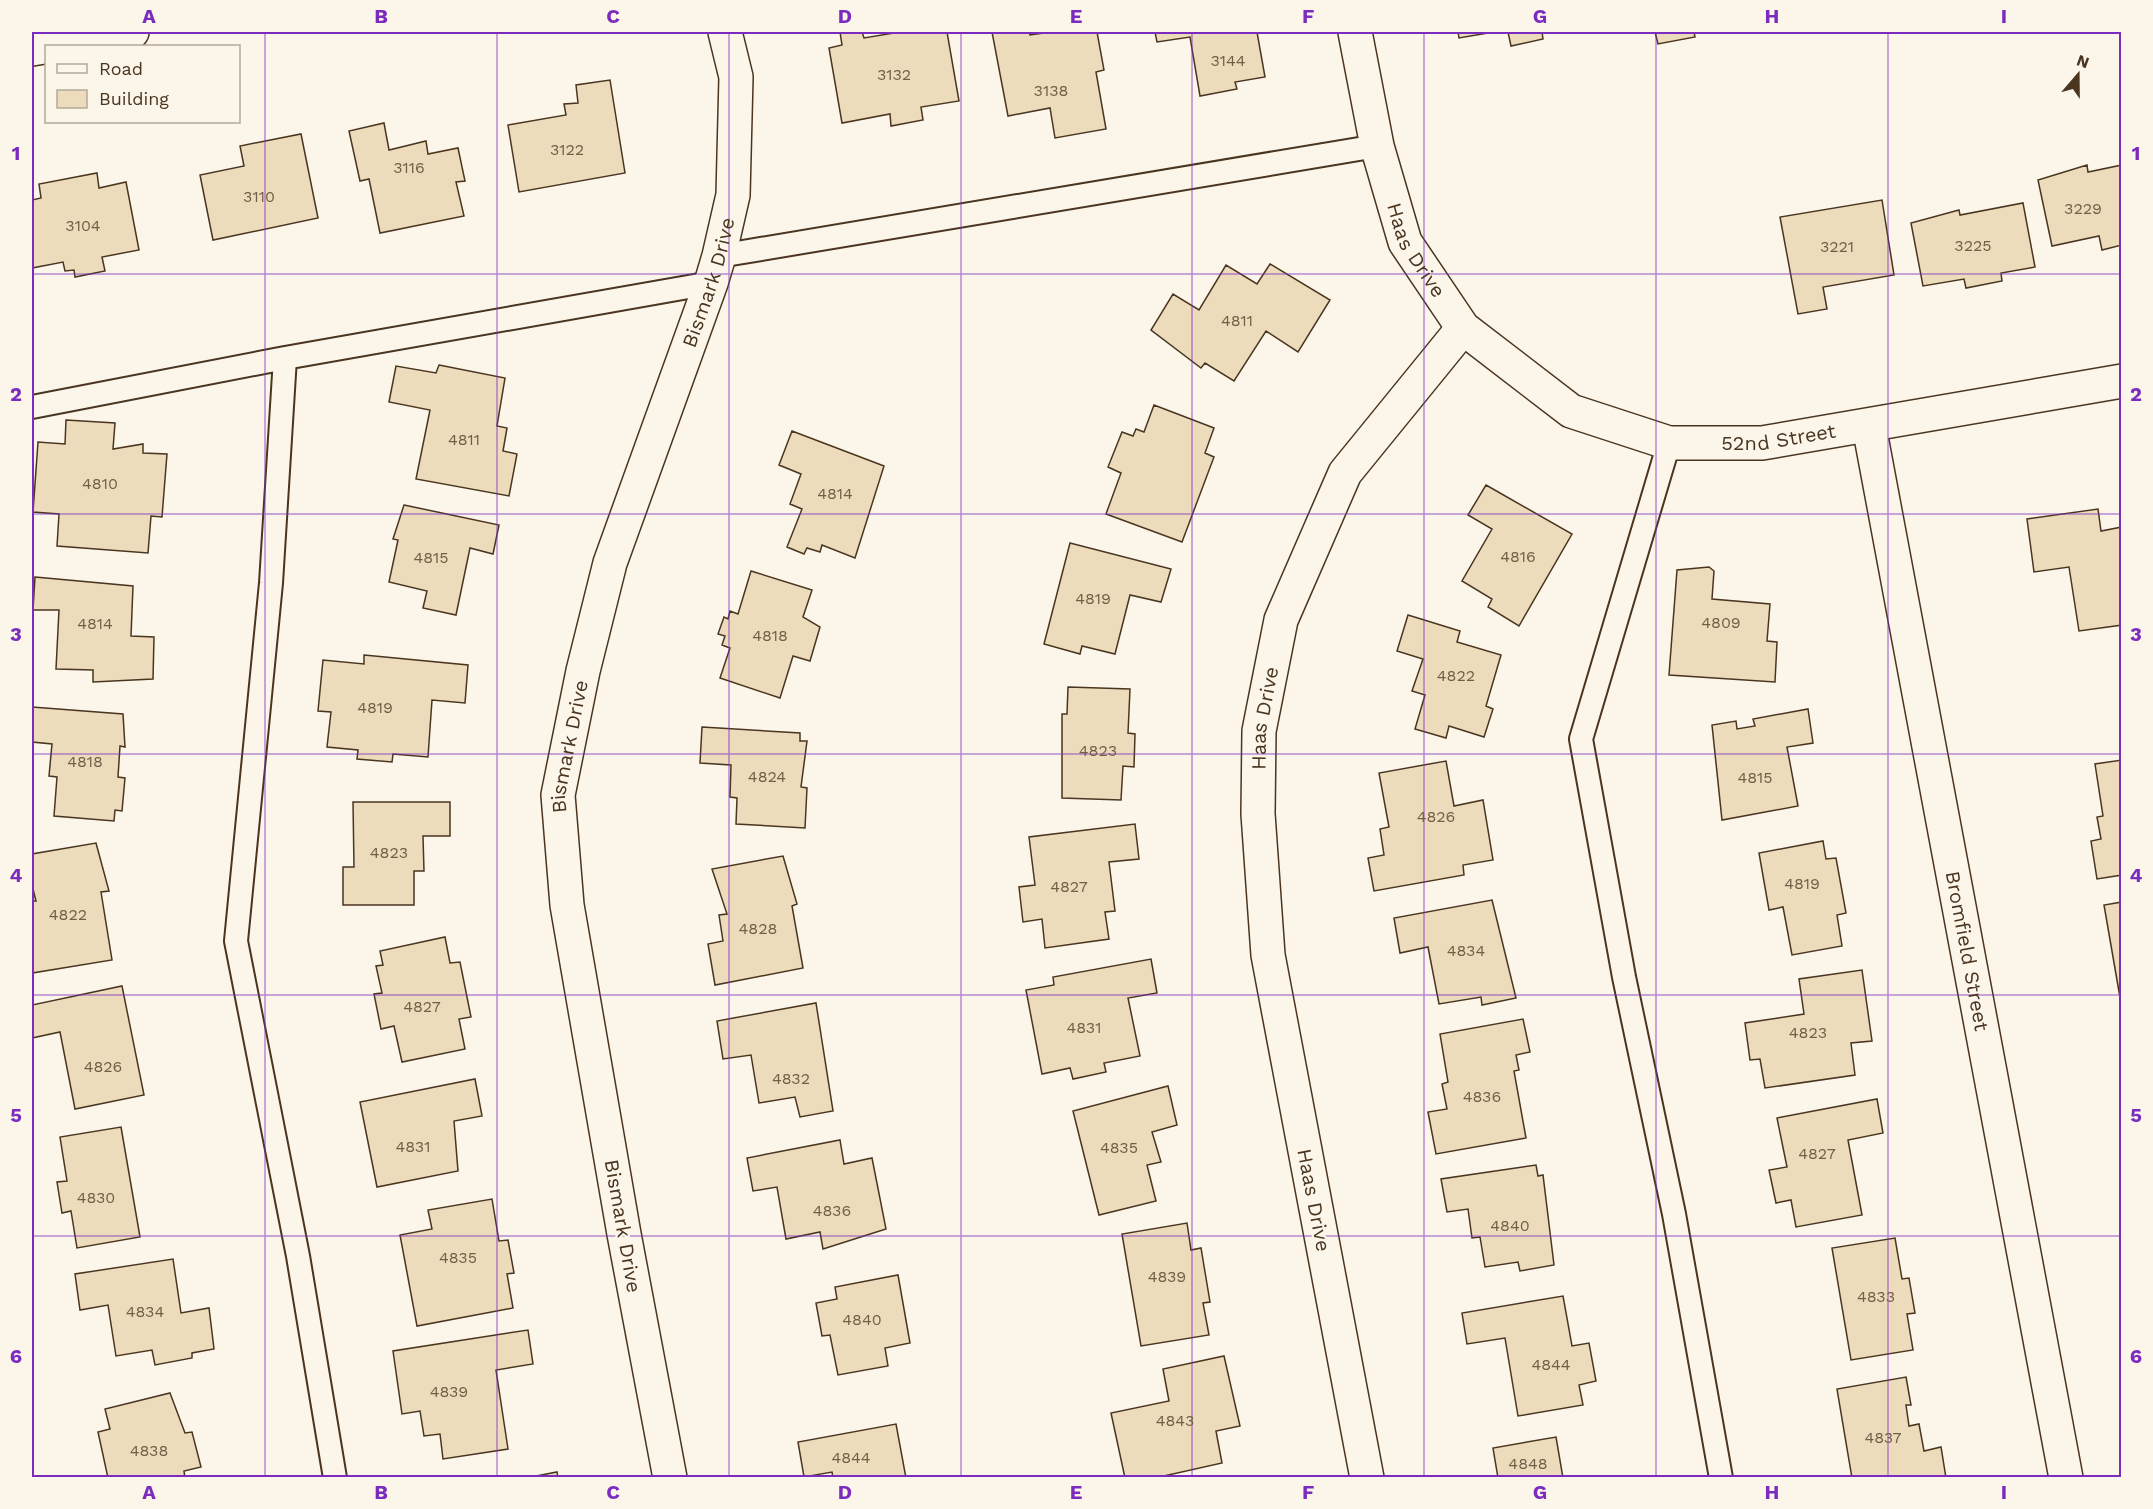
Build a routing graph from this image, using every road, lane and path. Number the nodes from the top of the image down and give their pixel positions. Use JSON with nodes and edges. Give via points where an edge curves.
{"nodes":[{"id":1,"x":132,"y":32,"type":"edge"},
{"id":2,"x":725,"y":32,"type":"edge"},
{"id":3,"x":1355,"y":32,"type":"edge"},
{"id":4,"x":56,"y":45,"type":"edge"},
{"id":5,"x":1377,"y":146,"type":"junction"},
{"id":6,"x":715,"y":269,"type":"junction"},
{"id":7,"x":1463,"y":328,"type":"junction"},
{"id":8,"x":285,"y":358,"type":"junction"},
{"id":9,"x":2121,"y":381,"type":"edge"},
{"id":10,"x":32,"y":407,"type":"edge"},
{"id":11,"x":1869,"y":426,"type":"junction"},
{"id":12,"x":1669,"y":443,"type":"junction"},
{"id":13,"x":334,"y":1478,"type":"edge"},
{"id":14,"x":670,"y":1478,"type":"edge"},
{"id":15,"x":1367,"y":1478,"type":"edge"},
{"id":16,"x":1720,"y":1478,"type":"edge"},
{"id":17,"x":2066,"y":1478,"type":"edge"}],
"edges":[{"from":1,"to":4,"type":"street"},
{"from":2,"to":6,"type":"street","name":"Bismark Drive","via":[[736,77],[733,195]]},
{"from":3,"to":5,"type":"street","name":"Haas Drive"},
{"from":5,"to":6,"type":"lane"},
{"from":5,"to":7,"type":"street","name":"Haas Drive","via":[[1406,242]]},
{"from":6,"to":8,"type":"lane"},
{"from":6,"to":14,"type":"street","name":"Bismark Drive","via":[[610,563],[558,795],[567,905]]},
{"from":7,"to":12,"type":"street","name":"52nd Street","via":[[1571,411]]},
{"from":7,"to":15,"type":"street","name":"Haas Drive","via":[[1345,473],[1281,620],[1259,731],[1258,814],[1268,955]]},
{"from":8,"to":10,"type":"lane"},
{"from":8,"to":13,"type":"lane","via":[[271,583],[236,941],[298,1256]]},
{"from":9,"to":11,"type":"street","name":"52nd Street"},
{"from":11,"to":12,"type":"street","name":"52nd Street","via":[[1762,443]]},
{"from":11,"to":17,"type":"street","name":"Bromfield Street"},
{"from":12,"to":16,"type":"lane","via":[[1581,740],[1624,977],[1674,1215]]}]}
